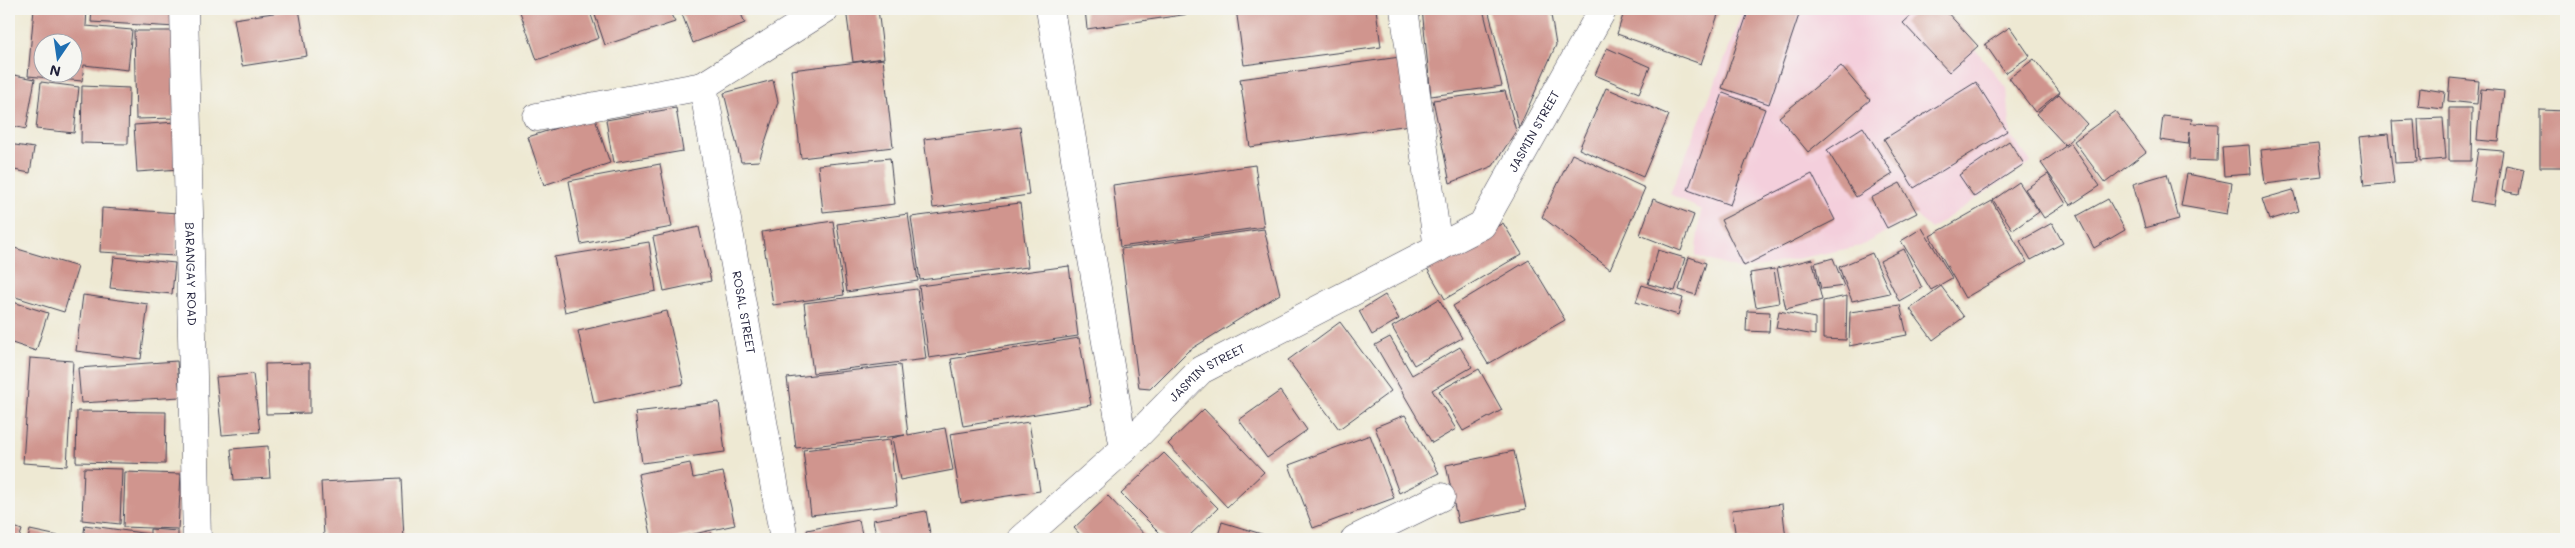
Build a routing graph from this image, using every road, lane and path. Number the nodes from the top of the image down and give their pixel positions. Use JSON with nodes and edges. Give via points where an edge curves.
{"nodes":[{"id":1,"x":184,"y":9,"type":"edge"},
{"id":2,"x":825,"y":9,"type":"edge"},
{"id":3,"x":1050,"y":9,"type":"edge"},
{"id":4,"x":1404,"y":9,"type":"edge"},
{"id":5,"x":1603,"y":9,"type":"edge"},
{"id":6,"x":703,"y":86,"type":"junction"},
{"id":7,"x":537,"y":117,"type":"dead end"},
{"id":8,"x":1438,"y":248,"type":"junction"},
{"id":9,"x":1124,"y":449,"type":"junction"},
{"id":10,"x":1441,"y":497,"type":"dead end"},
{"id":11,"x":197,"y":539,"type":"edge"},
{"id":12,"x":784,"y":539,"type":"edge"},
{"id":13,"x":1022,"y":539,"type":"edge"},
{"id":14,"x":1355,"y":539,"type":"edge"}],
"edges":[{"from":1,"to":11,"type":"street","name":"BARANGAY ROAD"},
{"from":2,"to":6,"type":"street"},
{"from":3,"to":9,"type":"street"},
{"from":4,"to":8,"type":"street"},
{"from":5,"to":8,"type":"street","name":"JASMIN STREET","via":[[1482,225]]},
{"from":6,"to":7,"type":"street"},
{"from":6,"to":12,"type":"street","name":"ROSAL STREET"},
{"from":8,"to":9,"type":"street","name":"JASMIN STREET","via":[[1201,370]]},
{"from":9,"to":13,"type":"street","name":"JASMIN STREET"},
{"from":10,"to":14,"type":"street"}]}
